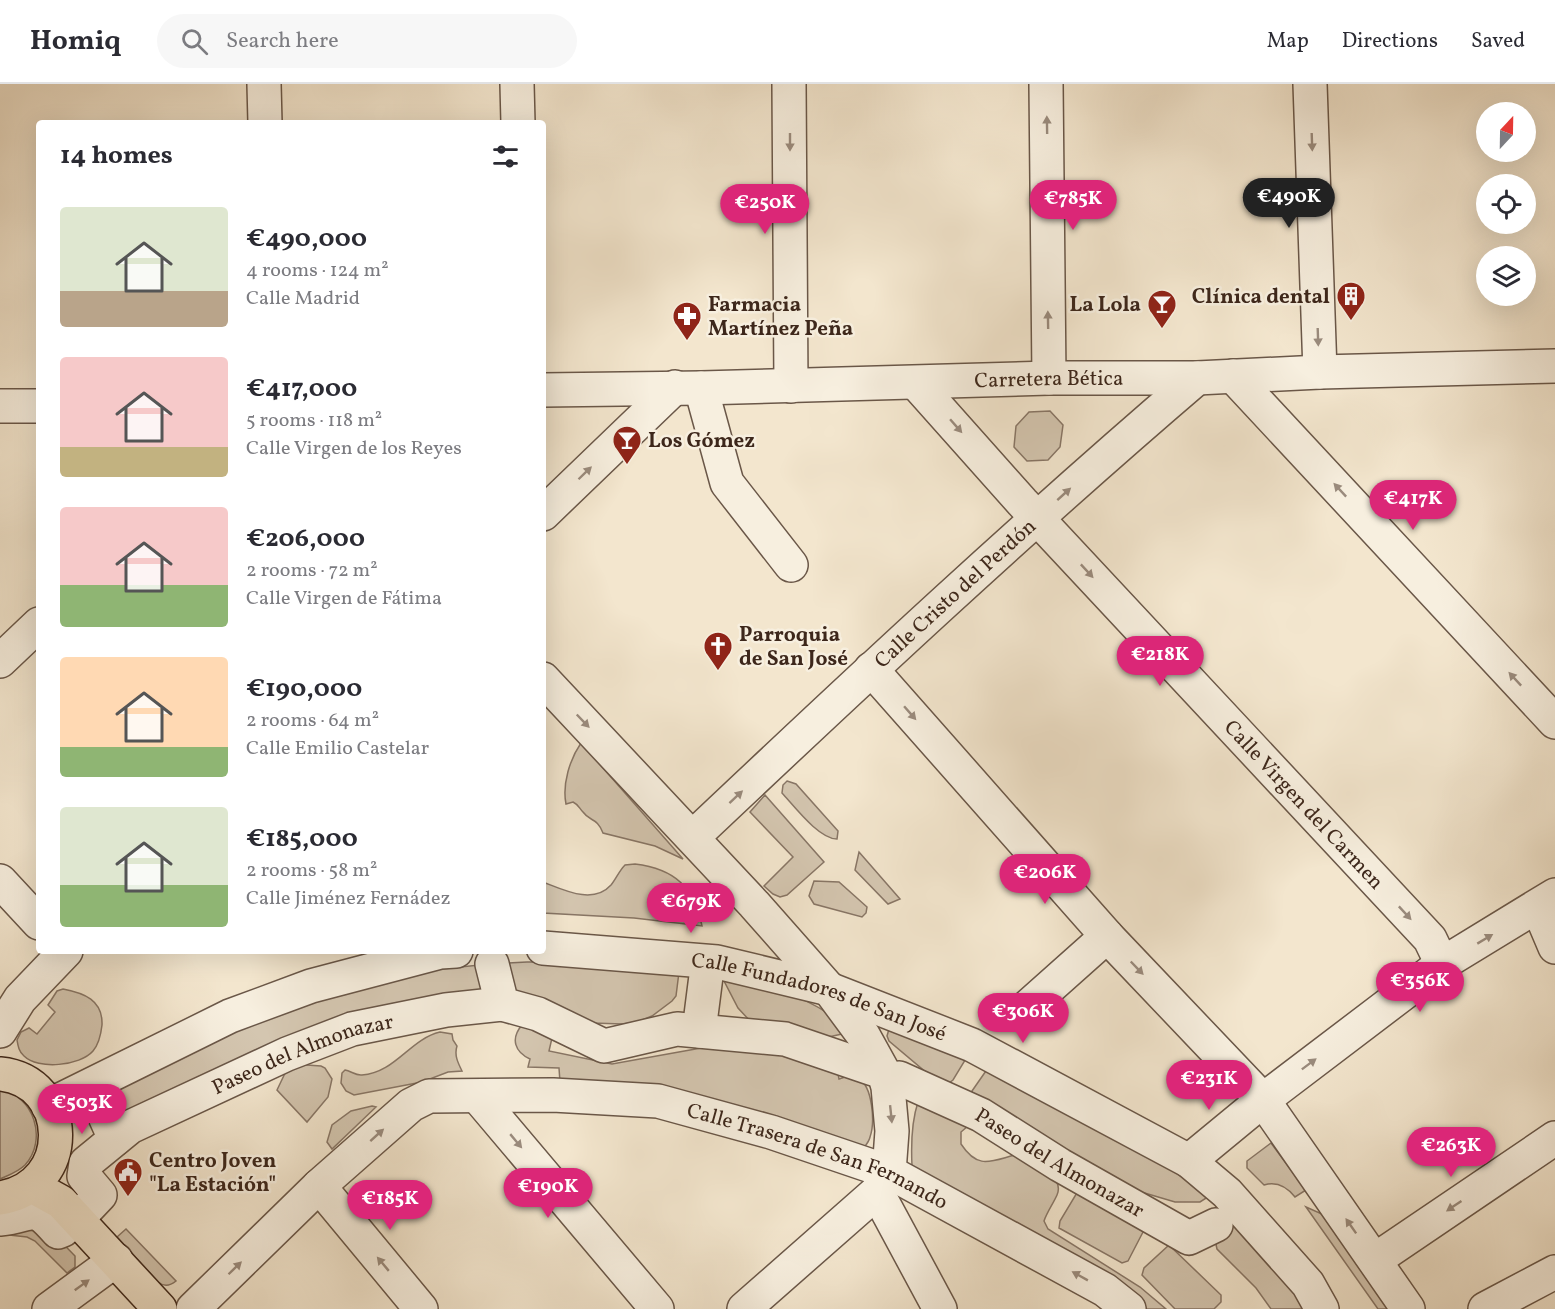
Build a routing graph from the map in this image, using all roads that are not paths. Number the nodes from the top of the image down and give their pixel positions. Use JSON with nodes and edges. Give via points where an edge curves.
{"nodes":[{"id":1,"x":264,"y":84,"type":"edge"},
{"id":2,"x":516,"y":84,"type":"edge"},
{"id":3,"x":789,"y":84,"type":"edge"},
{"id":4,"x":1046,"y":84,"type":"edge"},
{"id":5,"x":1310,"y":84,"type":"edge"},
{"id":6,"x":265,"y":120,"type":"edge"},
{"id":7,"x":518,"y":120,"type":"edge"},
{"id":8,"x":1554,"y":367,"type":"edge"},
{"id":9,"x":1320,"y":372,"type":"junction"},
{"id":10,"x":1233,"y":376,"type":"junction"},
{"id":11,"x":1049,"y":378,"type":"junction"},
{"id":12,"x":1129,"y":378,"type":"junction"},
{"id":13,"x":1197,"y":378,"type":"junction"},
{"id":14,"x":916,"y":383,"type":"junction"},
{"id":15,"x":791,"y":386,"type":"junction"},
{"id":16,"x":688,"y":388,"type":"junction"},
{"id":17,"x":546,"y":390,"type":"edge"},
{"id":18,"x":0,"y":406,"type":"edge"},
{"id":19,"x":36,"y":406,"type":"edge"},
{"id":20,"x":1143,"y":423,"type":"junction"},
{"id":21,"x":546,"y":511,"type":"edge"},
{"id":22,"x":1037,"y":518,"type":"junction"},
{"id":23,"x":791,"y":565,"type":"dead end"},
{"id":24,"x":36,"y":627,"type":"edge"},
{"id":25,"x":0,"y":661,"type":"edge"},
{"id":26,"x":871,"y":669,"type":"junction"},
{"id":27,"x":546,"y":682,"type":"edge"},
{"id":28,"x":1555,"y":722,"type":"edge"},
{"id":29,"x":693,"y":837,"type":"junction"},
{"id":30,"x":0,"y":881,"type":"edge"},
{"id":31,"x":1546,"y":901,"type":"edge"},
{"id":32,"x":36,"y":920,"type":"edge"},
{"id":33,"x":771,"y":923,"type":"junction"},
{"id":34,"x":1107,"y":936,"type":"junction"},
{"id":35,"x":1555,"y":947,"type":"edge"},
{"id":36,"x":546,"y":948,"type":"edge"},
{"id":37,"x":62,"y":954,"type":"edge"},
{"id":38,"x":432,"y":954,"type":"edge"},
{"id":39,"x":492,"y":964,"type":"dead end"},
{"id":40,"x":1442,"y":964,"type":"junction"},
{"id":41,"x":747,"y":969,"type":"junction"},
{"id":42,"x":706,"y":976,"type":"dead end"},
{"id":43,"x":829,"y":988,"type":"junction"},
{"id":44,"x":502,"y":1004,"type":"junction"},
{"id":45,"x":885,"y":1010,"type":"junction"},
{"id":46,"x":1024,"y":1010,"type":"dead end"},
{"id":47,"x":0,"y":1031,"type":"edge"},
{"id":48,"x":699,"y":1031,"type":"junction"},
{"id":49,"x":885,"y":1073,"type":"junction"},
{"id":50,"x":0,"y":1074,"type":"edge"},
{"id":51,"x":95,"y":1094,"type":"dead end"},
{"id":52,"x":478,"y":1096,"type":"junction"},
{"id":53,"x":1263,"y":1100,"type":"junction"},
{"id":54,"x":48,"y":1106,"type":"junction"},
{"id":55,"x":1555,"y":1138,"type":"edge"},
{"id":56,"x":115,"y":1139,"type":"junction"},
{"id":57,"x":1189,"y":1161,"type":"junction"},
{"id":58,"x":883,"y":1182,"type":"junction"},
{"id":59,"x":32,"y":1186,"type":"junction"},
{"id":60,"x":319,"y":1186,"type":"junction"},
{"id":61,"x":0,"y":1198,"type":"edge"},
{"id":62,"x":0,"y":1219,"type":"edge"},
{"id":63,"x":1216,"y":1225,"type":"dead end"},
{"id":64,"x":116,"y":1260,"type":"junction"},
{"id":65,"x":1375,"y":1260,"type":"junction"},
{"id":66,"x":1555,"y":1272,"type":"edge"},
{"id":67,"x":49,"y":1309,"type":"edge"},
{"id":68,"x":160,"y":1309,"type":"edge"},
{"id":69,"x":193,"y":1309,"type":"edge"},
{"id":70,"x":421,"y":1309,"type":"edge"},
{"id":71,"x":657,"y":1309,"type":"edge"},
{"id":72,"x":744,"y":1309,"type":"edge"},
{"id":73,"x":940,"y":1309,"type":"edge"},
{"id":74,"x":1129,"y":1309,"type":"edge"},
{"id":75,"x":1322,"y":1309,"type":"edge"},
{"id":76,"x":1408,"y":1309,"type":"edge"},
{"id":77,"x":1485,"y":1309,"type":"edge"}],
"edges":[{"from":1,"to":6,"type":"street"},
{"from":2,"to":7,"type":"street"},
{"from":3,"to":15,"type":"street","one_way":true},
{"from":11,"to":4,"type":"street","one_way":true},
{"from":5,"to":9,"type":"street","one_way":true},
{"from":8,"to":9,"type":"street","name":"Carretera Bética"},
{"from":9,"to":10,"type":"street","name":"Carretera Bética"},
{"from":10,"to":13,"type":"street","name":"Carretera Bética"},
{"from":28,"to":10,"type":"street","one_way":true},
{"from":11,"to":12,"type":"street","name":"Carretera Bética"},
{"from":11,"to":14,"type":"street","name":"Carretera Bética"},
{"from":12,"to":13,"type":"street","name":"Carretera Bética"},
{"from":12,"to":20,"type":"street"},
{"from":13,"to":20,"type":"street","name":"Calle Cristo del Perdón"},
{"from":14,"to":15,"type":"street","name":"Carretera Bética"},
{"from":14,"to":22,"type":"street","name":"Calle Virgen del Carmen","one_way":true},
{"from":15,"to":16,"type":"street","name":"Carretera Bética"},
{"from":16,"to":17,"type":"street","name":"Carretera Bética"},
{"from":21,"to":16,"type":"street","one_way":true},
{"from":16,"to":23,"type":"street","via":[[727,483]]},
{"from":18,"to":19,"type":"street"},
{"from":22,"to":20,"type":"street","name":"Calle Cristo del Perdón","one_way":true},
{"from":22,"to":26,"type":"street","name":"Calle Cristo del Perdón"},
{"from":22,"to":40,"type":"street","name":"Calle Virgen del Carmen","one_way":true,"via":[[1430,939]]},
{"from":24,"to":25,"type":"street"},
{"from":29,"to":26,"type":"street","name":"Calle Cristo del Perdón","one_way":true},
{"from":26,"to":34,"type":"street","one_way":true},
{"from":27,"to":29,"type":"street","one_way":true},
{"from":29,"to":33,"type":"street"},
{"from":30,"to":32,"type":"street"},
{"from":31,"to":35,"type":"street"},
{"from":40,"to":31,"type":"street","one_way":true},
{"from":33,"to":41,"type":"street","via":[[772,942],[767,953]]},
{"from":33,"to":43,"type":"street"},
{"from":34,"to":46,"type":"street"},
{"from":34,"to":53,"type":"street","one_way":true},
{"from":36,"to":41,"type":"street","name":"Calle Fundadores de San José","via":[[717,962]]},
{"from":37,"to":47,"type":"street","via":[[20,999]]},
{"from":38,"to":54,"type":"street","via":[[311,986],[230,1016]]},
{"from":39,"to":44,"type":"street"},
{"from":53,"to":40,"type":"street","one_way":true},
{"from":41,"to":43,"type":"street","name":"Calle Fundadores de San José"},
{"from":42,"to":48,"type":"street"},
{"from":43,"to":45,"type":"street","name":"Calle Fundadores de San José"},
{"from":43,"to":49,"type":"street"},
{"from":44,"to":48,"type":"street","name":"Paseo del Almonazar","via":[[538,1014],[604,1046],[677,1029]]},
{"from":44,"to":56,"type":"street","name":"Paseo del Almonazar","via":[[446,1010],[352,1029],[287,1054],[130,1126]]},
{"from":45,"to":49,"type":"street","via":[[879,1041]]},
{"from":45,"to":57,"type":"street","name":"Calle Fundadores de San José","via":[[972,1045]]},
{"from":48,"to":49,"type":"street","name":"Paseo del Almonazar","via":[[785,1039]]},
{"from":49,"to":58,"type":"street","one_way":true,"via":[[892,1131]]},
{"from":49,"to":63,"type":"street","name":"Paseo del Almonazar","via":[[981,1115],[1189,1238]]},
{"from":50,"to":54,"type":"main road","via":[[24,1081]]},
{"from":51,"to":56,"type":"street"},
{"from":52,"to":58,"type":"street","name":"Calle Trasera de San Fernando","via":[[553,1095],[658,1101],[771,1132]]},
{"from":60,"to":52,"type":"street","name":"Calle Trasera de San Fernando","one_way":true,"via":[[411,1105],[429,1095]]},
{"from":52,"to":71,"type":"street","one_way":true},
{"from":53,"to":57,"type":"street"},
{"from":65,"to":53,"type":"street","one_way":true},
{"from":54,"to":59,"type":"main road","via":[[55,1122],[56,1140],[44,1173]]},
{"from":55,"to":65,"type":"street","one_way":true},
{"from":56,"to":62,"type":"street","name":"Paseo del Almonazar","via":[[86,1163],[84,1176],[100,1195],[73,1222],[58,1232],[42,1214],[33,1211]]},
{"from":57,"to":75,"type":"street","name":"Calle Fundadores de San José","via":[[1227,1193],[1308,1284]]},
{"from":58,"to":72,"type":"street"},
{"from":58,"to":73,"type":"street"},
{"from":74,"to":58,"type":"street","name":"Calle Trasera de San Fernando","one_way":true,"via":[[1105,1290]]},
{"from":59,"to":61,"type":"main road"},
{"from":59,"to":64,"type":"main road","via":[[62,1202]]},
{"from":69,"to":60,"type":"street","name":"Calle Trasera de San Fernando","one_way":true},
{"from":70,"to":60,"type":"street","one_way":true},
{"from":67,"to":64,"type":"street","one_way":true},
{"from":64,"to":68,"type":"main road"},
{"from":65,"to":76,"type":"street"},
{"from":66,"to":77,"type":"street"}]}
